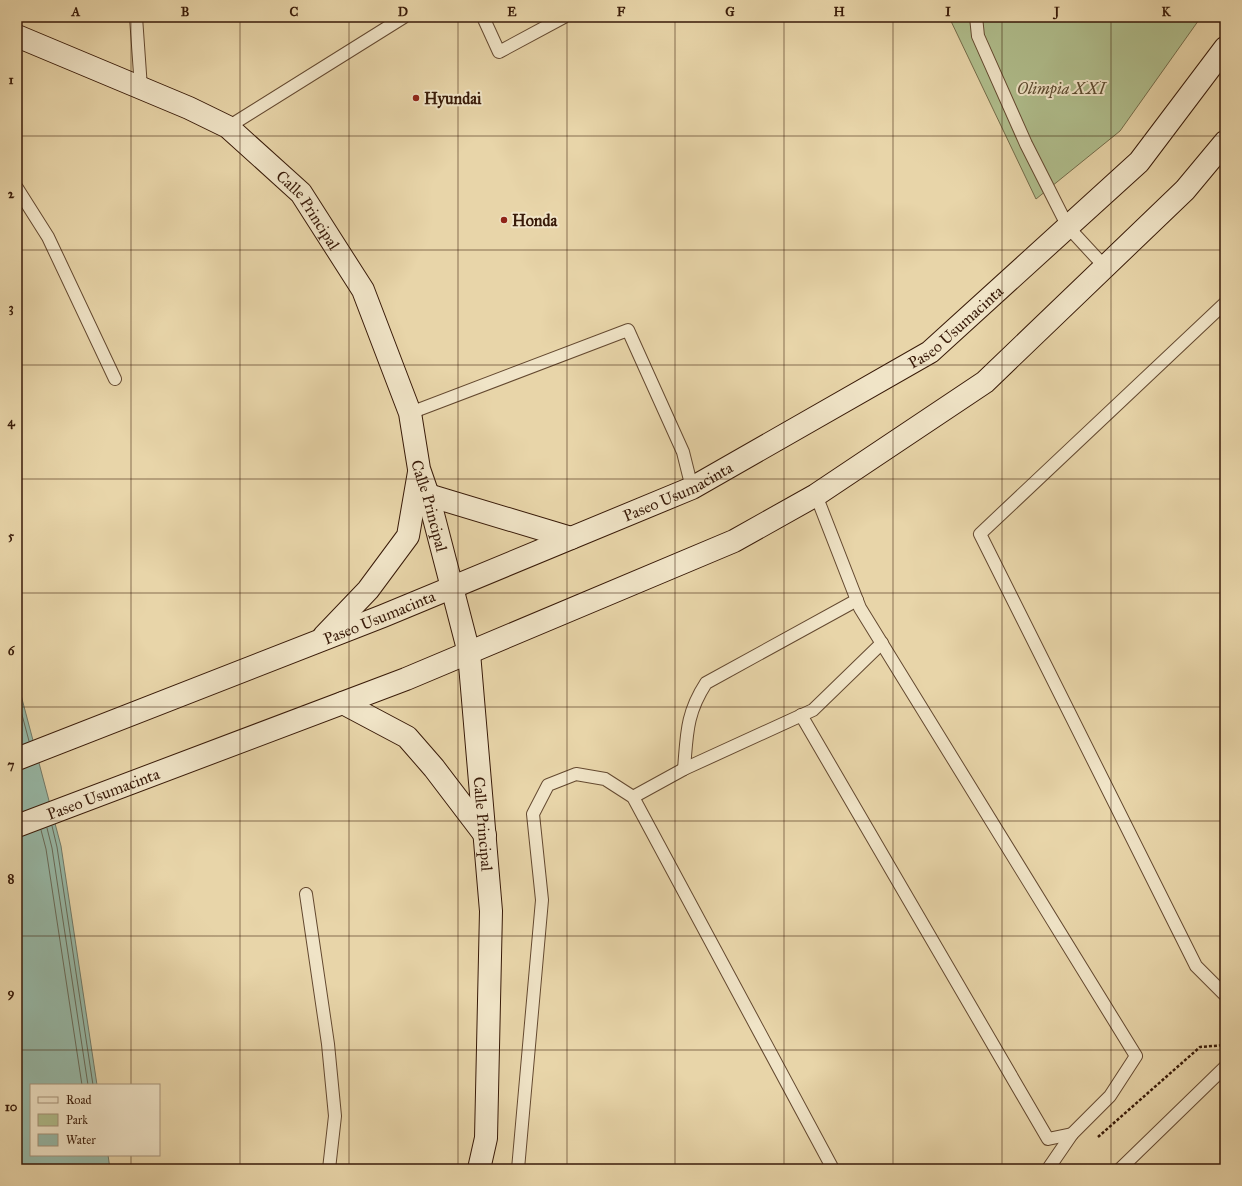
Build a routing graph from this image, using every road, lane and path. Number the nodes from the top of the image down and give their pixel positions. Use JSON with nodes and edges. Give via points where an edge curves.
{"nodes":[{"id":1,"x":136,"y":17,"type":"edge"},
{"id":2,"x":404,"y":17,"type":"edge"},
{"id":3,"x":483,"y":17,"type":"edge"},
{"id":4,"x":564,"y":17,"type":"edge"},
{"id":5,"x":976,"y":17,"type":"edge"},
{"id":6,"x":17,"y":36,"type":"edge"},
{"id":7,"x":1225,"y":48,"type":"edge"},
{"id":8,"x":141,"y":88,"type":"junction"},
{"id":9,"x":228,"y":127,"type":"junction"},
{"id":10,"x":1223,"y":148,"type":"edge"},
{"id":11,"x":17,"y":188,"type":"edge"},
{"id":12,"x":1068,"y":227,"type":"junction"},
{"id":13,"x":1105,"y":267,"type":"junction"},
{"id":14,"x":1225,"y":303,"type":"edge"},
{"id":15,"x":115,"y":379,"type":"dead end"},
{"id":16,"x":410,"y":413,"type":"junction"},
{"id":17,"x":419,"y":469,"type":"junction"},
{"id":18,"x":692,"y":488,"type":"junction"},
{"id":19,"x":428,"y":495,"type":"junction"},
{"id":20,"x":816,"y":495,"type":"junction"},
{"id":21,"x":571,"y":538,"type":"junction"},
{"id":22,"x":451,"y":588,"type":"junction"},
{"id":23,"x":857,"y":600,"type":"junction"},
{"id":24,"x":320,"y":641,"type":"junction"},
{"id":25,"x":882,"y":643,"type":"junction"},
{"id":26,"x":469,"y":653,"type":"junction"},
{"id":27,"x":343,"y":703,"type":"junction"},
{"id":28,"x":801,"y":716,"type":"junction"},
{"id":29,"x":17,"y":758,"type":"edge"},
{"id":30,"x":684,"y":769,"type":"junction"},
{"id":31,"x":632,"y":797,"type":"junction"},
{"id":32,"x":17,"y":826,"type":"edge"},
{"id":33,"x":485,"y":835,"type":"junction"},
{"id":34,"x":306,"y":894,"type":"dead end"},
{"id":35,"x":1225,"y":995,"type":"edge"},
{"id":36,"x":1225,"y":1044,"type":"edge"},
{"id":37,"x":1225,"y":1067,"type":"edge"},
{"id":38,"x":1072,"y":1134,"type":"junction"},
{"id":39,"x":1096,"y":1139,"type":"dead end"},
{"id":40,"x":329,"y":1169,"type":"edge"},
{"id":41,"x":479,"y":1169,"type":"edge"},
{"id":42,"x":518,"y":1169,"type":"edge"},
{"id":43,"x":833,"y":1169,"type":"edge"},
{"id":44,"x":1048,"y":1169,"type":"edge"},
{"id":45,"x":1120,"y":1169,"type":"edge"}],
"edges":[{"from":1,"to":8,"type":"lane"},
{"from":2,"to":9,"type":"lane"},
{"from":3,"to":4,"type":"lane","via":[[500,52]]},
{"from":5,"to":12,"type":"lane","via":[[978,36],[1026,144]]},
{"from":6,"to":8,"type":"main road","name":"Calle Principal"},
{"from":7,"to":12,"type":"main road","name":"Paseo Usumacinta","via":[[1140,162]]},
{"from":8,"to":9,"type":"main road","name":"Calle Principal"},
{"from":9,"to":16,"type":"main road","name":"Calle Principal","via":[[301,193],[362,290]]},
{"from":10,"to":13,"type":"main road","name":"Paseo Usumacinta","via":[[1185,190]]},
{"from":11,"to":15,"type":"lane","via":[[48,237]]},
{"from":12,"to":13,"type":"lane"},
{"from":12,"to":18,"type":"main road","name":"Paseo Usumacinta","via":[[930,352]]},
{"from":13,"to":20,"type":"main road","name":"Paseo Usumacinta","via":[[985,382]]},
{"from":14,"to":35,"type":"lane","via":[[980,534],[1196,966]]},
{"from":16,"to":17,"type":"main road","name":"Calle Principal"},
{"from":16,"to":18,"type":"lane","via":[[628,330],[683,452]]},
{"from":17,"to":19,"type":"main road","name":"Calle Principal"},
{"from":17,"to":24,"type":"main road","via":[[408,536],[368,590]]},
{"from":18,"to":21,"type":"main road","name":"Paseo Usumacinta"},
{"from":19,"to":21,"type":"main road"},
{"from":19,"to":22,"type":"main road","name":"Calle Principal"},
{"from":20,"to":23,"type":"lane"},
{"from":20,"to":26,"type":"main road","name":"Paseo Usumacinta","via":[[734,541]]},
{"from":21,"to":22,"type":"main road","name":"Paseo Usumacinta"},
{"from":22,"to":24,"type":"main road","name":"Paseo Usumacinta"},
{"from":22,"to":26,"type":"main road","name":"Calle Principal"},
{"from":23,"to":25,"type":"lane"},
{"from":23,"to":30,"type":"lane","via":[[706,683],[695,700],[688,721]]},
{"from":24,"to":29,"type":"main road","name":"Paseo Usumacinta"},
{"from":25,"to":28,"type":"lane","via":[[813,710]]},
{"from":25,"to":38,"type":"lane","via":[[1136,1056],[1110,1096]]},
{"from":26,"to":27,"type":"main road","name":"Paseo Usumacinta"},
{"from":26,"to":33,"type":"main road","name":"Calle Principal"},
{"from":27,"to":32,"type":"main road","name":"Paseo Usumacinta"},
{"from":27,"to":33,"type":"main road","via":[[407,737]]},
{"from":28,"to":30,"type":"lane"},
{"from":28,"to":38,"type":"lane","via":[[1048,1139]]},
{"from":30,"to":31,"type":"lane"},
{"from":31,"to":42,"type":"lane","via":[[605,779],[576,774],[548,785],[533,814],[542,900]]},
{"from":31,"to":43,"type":"lane"},
{"from":33,"to":41,"type":"main road","name":"Calle Principal","via":[[492,911],[486,1138]]},
{"from":34,"to":40,"type":"lane","via":[[328,1044],[335,1116]]},
{"from":36,"to":39,"type":"path","via":[[1200,1047]]},
{"from":37,"to":45,"type":"lane"},
{"from":38,"to":44,"type":"lane"}]}
